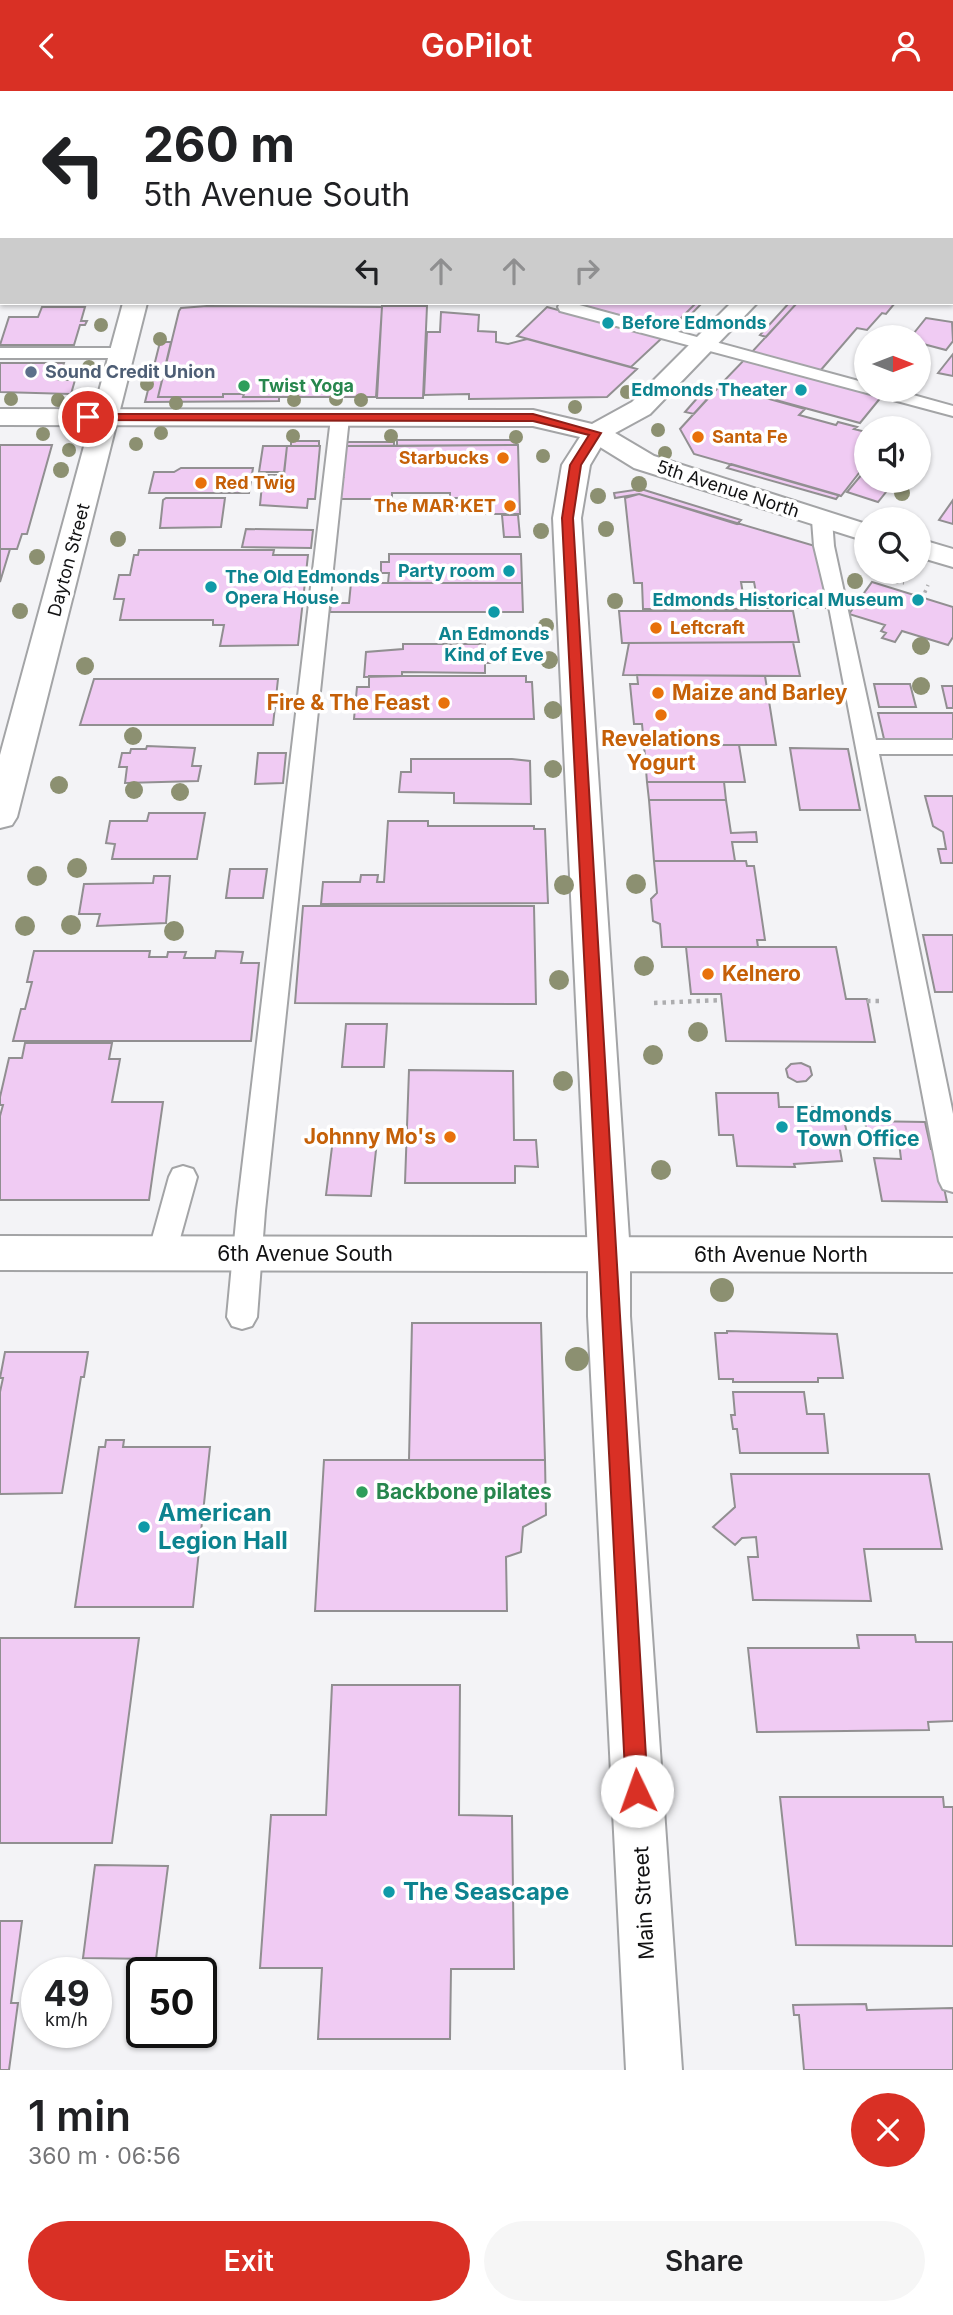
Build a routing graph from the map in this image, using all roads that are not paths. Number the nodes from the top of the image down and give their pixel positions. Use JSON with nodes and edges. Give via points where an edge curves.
{"nodes":[{"id":1,"x":134,"y":305,"type":"edge"},
{"id":2,"x":743,"y":305,"type":"edge"},
{"id":3,"x":566,"y":307,"type":"dead end"},
{"id":4,"x":701,"y":345,"type":"junction"},
{"id":5,"x":0,"y":353,"type":"edge"},
{"id":6,"x":122,"y":353,"type":"junction"},
{"id":7,"x":854,"y":385,"type":"edge"},
{"id":8,"x":923,"y":403,"type":"edge"},
{"id":9,"x":953,"y":411,"type":"edge"},
{"id":10,"x":0,"y":417,"type":"edge"},
{"id":11,"x":106,"y":417,"type":"junction"},
{"id":12,"x":340,"y":418,"type":"junction"},
{"id":13,"x":596,"y":433,"type":"junction"},
{"id":14,"x":822,"y":520,"type":"junction"},
{"id":15,"x":854,"y":529,"type":"edge"},
{"id":16,"x":931,"y":552,"type":"edge"},
{"id":17,"x":953,"y":558,"type":"edge"},
{"id":18,"x":867,"y":747,"type":"junction"},
{"id":19,"x":953,"y":747,"type":"edge"},
{"id":20,"x":0,"y":817,"type":"edge"},
{"id":21,"x":183,"y":1177,"type":"dead end"},
{"id":22,"x":953,"y":1181,"type":"edge"},
{"id":23,"x":0,"y":1253,"type":"edge"},
{"id":24,"x":162,"y":1253,"type":"junction"},
{"id":25,"x":247,"y":1253,"type":"junction"},
{"id":26,"x":609,"y":1254,"type":"junction"},
{"id":27,"x":953,"y":1255,"type":"edge"},
{"id":28,"x":242,"y":1317,"type":"dead end"},
{"id":29,"x":654,"y":2070,"type":"edge"}],
"edges":[{"from":1,"to":6,"type":"main road","name":"Dayton Street"},
{"from":2,"to":4,"type":"main road","name":"Main Street"},
{"from":3,"to":4,"type":"lane"},
{"from":4,"to":7,"type":"lane"},
{"from":4,"to":13,"type":"main road","name":"Main Street","via":[[641,408]]},
{"from":5,"to":6,"type":"lane"},
{"from":6,"to":11,"type":"main road","name":"Dayton Street"},
{"from":8,"to":9,"type":"lane"},
{"from":10,"to":11,"type":"main road","name":"5th Avenue North"},
{"from":11,"to":12,"type":"main road","name":"5th Avenue North"},
{"from":11,"to":20,"type":"main road","name":"Dayton Street"},
{"from":12,"to":13,"type":"main road","name":"5th Avenue North","via":[[533,418]]},
{"from":12,"to":25,"type":"lane"},
{"from":13,"to":14,"type":"main road","name":"5th Avenue North","via":[[644,462]]},
{"from":13,"to":26,"type":"main road","name":"Main Street","via":[[576,465],[568,518]]},
{"from":14,"to":15,"type":"main road","name":"5th Avenue North"},
{"from":14,"to":18,"type":"lane"},
{"from":16,"to":17,"type":"main road"},
{"from":18,"to":19,"type":"lane"},
{"from":18,"to":22,"type":"lane"},
{"from":21,"to":24,"type":"lane"},
{"from":23,"to":24,"type":"main road","name":"6th Avenue South"},
{"from":24,"to":25,"type":"main road","name":"6th Avenue South"},
{"from":25,"to":26,"type":"main road","name":"6th Avenue South"},
{"from":25,"to":28,"type":"lane"},
{"from":26,"to":27,"type":"main road","name":"6th Avenue North"},
{"from":26,"to":29,"type":"main road","name":"Main Street"}]}
